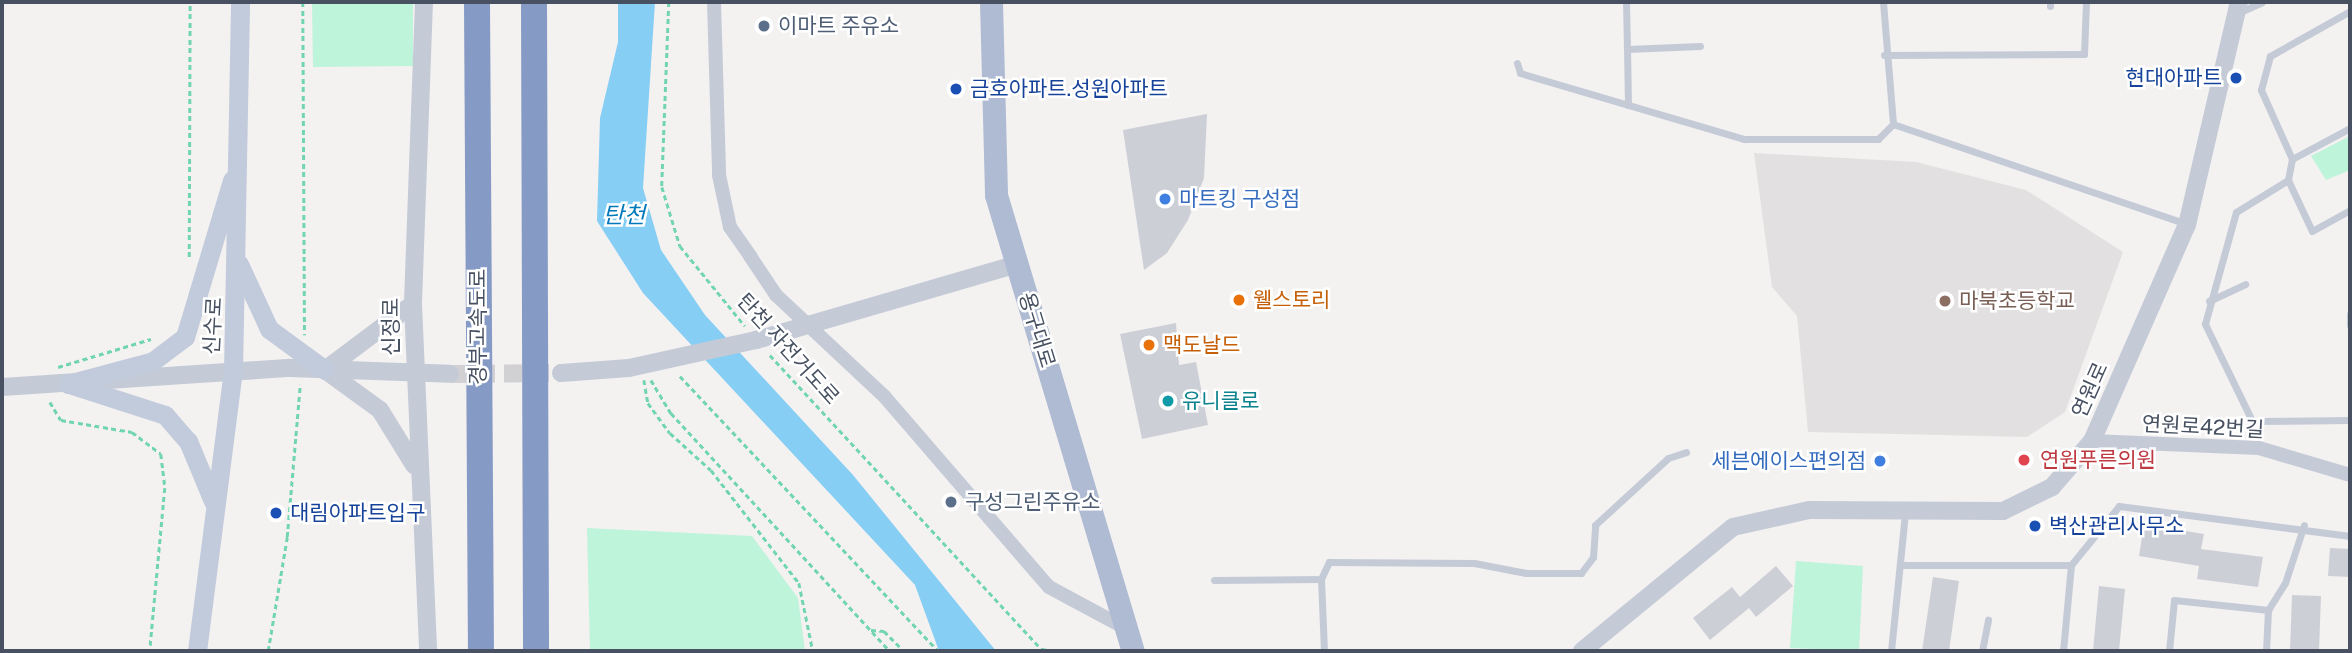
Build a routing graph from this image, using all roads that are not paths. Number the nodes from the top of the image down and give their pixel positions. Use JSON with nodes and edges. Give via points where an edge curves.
{"nodes":[{"id":1,"x":240,"y":2,"type":"edge"},
{"id":2,"x":424,"y":2,"type":"edge"},
{"id":3,"x":477,"y":2,"type":"edge"},
{"id":4,"x":534,"y":2,"type":"edge"},
{"id":5,"x":714,"y":2,"type":"edge"},
{"id":6,"x":991,"y":2,"type":"edge"},
{"id":7,"x":1626,"y":2,"type":"edge"},
{"id":8,"x":1883,"y":2,"type":"edge"},
{"id":9,"x":2086,"y":2,"type":"edge"},
{"id":10,"x":2262,"y":2,"type":"edge"},
{"id":11,"x":2239,"y":7,"type":"edge"},
{"id":12,"x":2350,"y":11,"type":"edge"},
{"id":13,"x":1700,"y":46,"type":"dead end"},
{"id":14,"x":1627,"y":49,"type":"junction"},
{"id":15,"x":1884,"y":55,"type":"junction"},
{"id":16,"x":1517,"y":64,"type":"dead end"},
{"id":17,"x":1628,"y":105,"type":"junction"},
{"id":18,"x":1893,"y":124,"type":"junction"},
{"id":19,"x":2350,"y":128,"type":"edge"},
{"id":20,"x":238,"y":158,"type":"junction"},
{"id":21,"x":2292,"y":159,"type":"junction"},
{"id":22,"x":2288,"y":180,"type":"junction"},
{"id":23,"x":2350,"y":210,"type":"edge"},
{"id":24,"x":2187,"y":225,"type":"junction"},
{"id":25,"x":239,"y":264,"type":"junction"},
{"id":26,"x":1017,"y":264,"type":"junction"},
{"id":27,"x":2245,"y":284,"type":"dead end"},
{"id":28,"x":2209,"y":302,"type":"junction"},
{"id":29,"x":413,"y":304,"type":"junction"},
{"id":30,"x":2350,"y":314,"type":"edge"},
{"id":31,"x":804,"y":321,"type":"junction"},
{"id":32,"x":2350,"y":324,"type":"edge"},
{"id":33,"x":325,"y":370,"type":"junction"},
{"id":34,"x":233,"y":371,"type":"junction"},
{"id":35,"x":414,"y":373,"type":"junction"},
{"id":36,"x":561,"y":373,"type":"tunnel mouth"},
{"id":37,"x":450,"y":374,"type":"tunnel mouth"},
{"id":38,"x":68,"y":384,"type":"junction"},
{"id":39,"x":2,"y":387,"type":"edge"},
{"id":40,"x":2350,"y":420,"type":"edge"},
{"id":41,"x":2092,"y":441,"type":"junction"},
{"id":42,"x":1686,"y":452,"type":"dead end"},
{"id":43,"x":415,"y":468,"type":"junction"},
{"id":44,"x":2350,"y":475,"type":"edge"},
{"id":45,"x":214,"y":502,"type":"junction"},
{"id":46,"x":1906,"y":509,"type":"junction"},
{"id":47,"x":2304,"y":525,"type":"junction"},
{"id":48,"x":2350,"y":536,"type":"edge"},
{"id":49,"x":1900,"y":565,"type":"junction"},
{"id":50,"x":2071,"y":565,"type":"junction"},
{"id":51,"x":1321,"y":579,"type":"junction"},
{"id":52,"x":1214,"y":580,"type":"dead end"},
{"id":53,"x":2267,"y":610,"type":"junction"},
{"id":54,"x":1988,"y":620,"type":"dead end"},
{"id":55,"x":1131,"y":641,"type":"edge"},
{"id":56,"x":197,"y":651,"type":"edge"},
{"id":57,"x":428,"y":651,"type":"edge"},
{"id":58,"x":481,"y":651,"type":"edge"},
{"id":59,"x":536,"y":651,"type":"edge"},
{"id":60,"x":1324,"y":651,"type":"edge"},
{"id":61,"x":1581,"y":651,"type":"edge"},
{"id":62,"x":1891,"y":651,"type":"edge"},
{"id":63,"x":1982,"y":651,"type":"edge"},
{"id":64,"x":2063,"y":651,"type":"edge"},
{"id":65,"x":2169,"y":651,"type":"edge"},
{"id":66,"x":2266,"y":651,"type":"edge"}],
"edges":[{"from":1,"to":20,"type":"main road","name":"신수로"},
{"from":2,"to":29,"type":"street","name":"신정로"},
{"from":3,"to":58,"type":"highway","name":"경부고속도로"},
{"from":4,"to":59,"type":"highway"},
{"from":5,"to":31,"type":"street","via":[[724,209],[764,277]]},
{"from":6,"to":26,"type":"main road","name":"용구대로","via":[[996,195]]},
{"from":7,"to":14,"type":"lane"},
{"from":8,"to":15,"type":"lane"},
{"from":9,"to":15,"type":"lane","via":[[2084,54]]},
{"from":10,"to":11,"type":"lane"},
{"from":11,"to":24,"type":"street","name":"연원로"},
{"from":12,"to":21,"type":"lane","via":[[2278,50],[2265,65],[2262,103]]},
{"from":13,"to":14,"type":"lane"},
{"from":14,"to":17,"type":"lane"},
{"from":15,"to":18,"type":"lane"},
{"from":16,"to":17,"type":"lane","via":[[1520,73]]},
{"from":17,"to":18,"type":"lane","via":[[1744,139],[1878,139]]},
{"from":18,"to":24,"type":"lane"},
{"from":19,"to":21,"type":"lane"},
{"from":20,"to":25,"type":"main road","name":"신수로"},
{"from":20,"to":38,"type":"main road","via":[[185,337],[153,362]]},
{"from":21,"to":22,"type":"lane"},
{"from":22,"to":23,"type":"lane","via":[[2312,231]]},
{"from":22,"to":28,"type":"lane","via":[[2236,212]]},
{"from":24,"to":41,"type":"street","name":"연원로"},
{"from":25,"to":33,"type":"main road","via":[[269,329]]},
{"from":25,"to":34,"type":"main road","name":"신수로"},
{"from":26,"to":31,"type":"street"},
{"from":26,"to":55,"type":"main road","name":"용구대로"},
{"from":27,"to":28,"type":"lane"},
{"from":28,"to":40,"type":"lane","via":[[2205,324],[2252,421]]},
{"from":29,"to":33,"type":"street"},
{"from":29,"to":35,"type":"street","name":"신정로"},
{"from":30,"to":32,"type":"lane"},
{"from":31,"to":36,"type":"street","via":[[756,340],[642,365]]},
{"from":31,"to":55,"type":"street","via":[[884,396],[1049,587]]},
{"from":33,"to":34,"type":"street"},
{"from":33,"to":35,"type":"street"},
{"from":33,"to":43,"type":"street","via":[[380,410]]},
{"from":34,"to":38,"type":"street"},
{"from":34,"to":45,"type":"main road","name":"신수로"},
{"from":35,"to":37,"type":"street"},
{"from":35,"to":43,"type":"street","name":"신정로"},
{"from":38,"to":39,"type":"street"},
{"from":38,"to":45,"type":"main road","via":[[165,415],[188,440]]},
{"from":41,"to":44,"type":"street","name":"연원로42번길","via":[[2259,448]]},
{"from":41,"to":46,"type":"street","name":"연원로","via":[[2052,487],[2003,511]]},
{"from":42,"to":51,"type":"lane","via":[[1668,458],[1595,525],[1593,557],[1581,573],[1526,573],[1474,563],[1329,562]]},
{"from":43,"to":57,"type":"street","name":"신정로"},
{"from":45,"to":56,"type":"main road","name":"신수로"},
{"from":46,"to":49,"type":"lane"},
{"from":46,"to":61,"type":"street","name":"연원로","via":[[1809,510],[1733,527]]},
{"from":47,"to":48,"type":"lane"},
{"from":47,"to":50,"type":"lane","via":[[2119,506]]},
{"from":47,"to":53,"type":"lane","via":[[2285,583]]},
{"from":49,"to":50,"type":"lane"},
{"from":49,"to":62,"type":"lane"},
{"from":50,"to":64,"type":"lane"},
{"from":51,"to":52,"type":"lane"},
{"from":51,"to":60,"type":"lane"},
{"from":53,"to":65,"type":"lane","via":[[2174,600]]},
{"from":53,"to":66,"type":"lane"},
{"from":54,"to":63,"type":"lane"}]}
